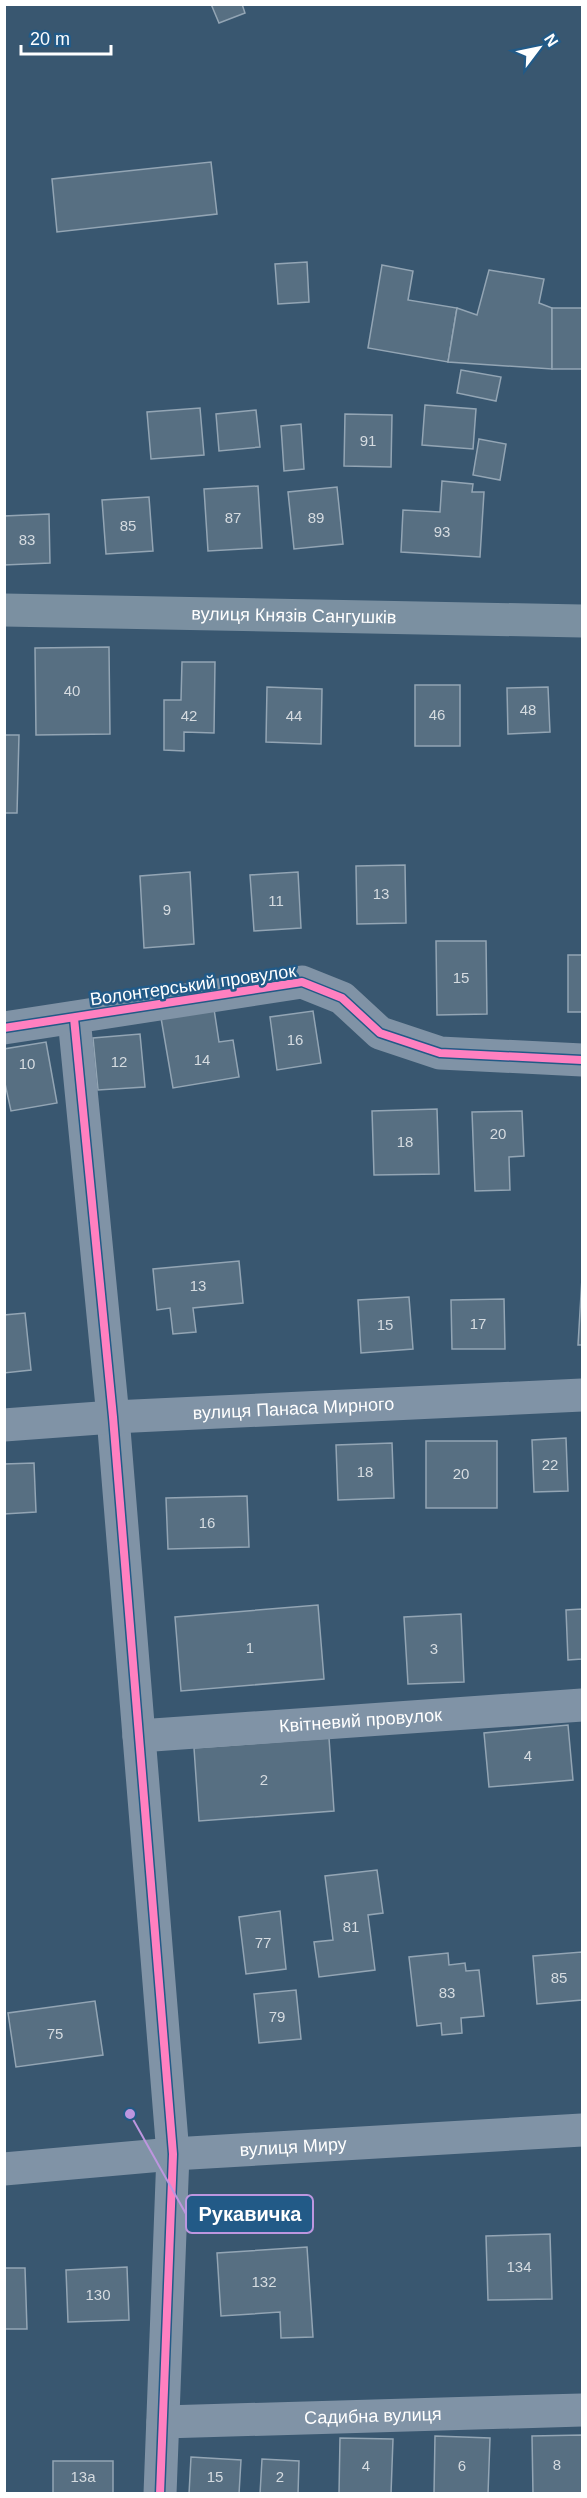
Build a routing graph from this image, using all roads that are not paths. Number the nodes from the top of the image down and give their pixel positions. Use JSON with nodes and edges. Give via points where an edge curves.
{"nodes":[{"id":1,"x":4,"y":610,"type":"edge"},
{"id":2,"x":582,"y":621,"type":"edge"},
{"id":3,"x":74,"y":1018,"type":"junction"},
{"id":4,"x":4,"y":1028,"type":"edge"},
{"id":5,"x":582,"y":1060,"type":"edge"},
{"id":6,"x":582,"y":1395,"type":"edge"},
{"id":7,"x":113,"y":1417,"type":"junction"},
{"id":8,"x":4,"y":1425,"type":"edge"},
{"id":9,"x":582,"y":1705,"type":"edge"},
{"id":10,"x":139,"y":1736,"type":"junction"},
{"id":11,"x":582,"y":2130,"type":"edge"},
{"id":12,"x":173,"y":2154,"type":"junction"},
{"id":13,"x":4,"y":2169,"type":"edge"},
{"id":14,"x":582,"y":2410,"type":"edge"},
{"id":15,"x":163,"y":2422,"type":"junction"},
{"id":16,"x":160,"y":2493,"type":"edge"}],
"edges":[{"from":1,"to":2,"type":"main road","name":"вулиця Князів Сангушків"},
{"from":3,"to":4,"type":"street","name":"Волонтерський провулок"},
{"from":3,"to":5,"type":"street","name":"Волонтерський провулок","via":[[302,982],[342,998],[381,1033],[440,1053]]},
{"from":3,"to":7,"type":"street"},
{"from":6,"to":7,"type":"street","name":"вулиця Панаса Мирного"},
{"from":7,"to":8,"type":"street","name":"вулиця Панаса Мирного"},
{"from":7,"to":10,"type":"street"},
{"from":9,"to":10,"type":"street","name":"Квітневий провулок"},
{"from":10,"to":12,"type":"street"},
{"from":11,"to":12,"type":"street","name":"вулиця Миру"},
{"from":12,"to":13,"type":"street","name":"вулиця Миру"},
{"from":12,"to":15,"type":"street"},
{"from":14,"to":15,"type":"street","name":"Садибна вулиця"},
{"from":15,"to":16,"type":"street"}]}
